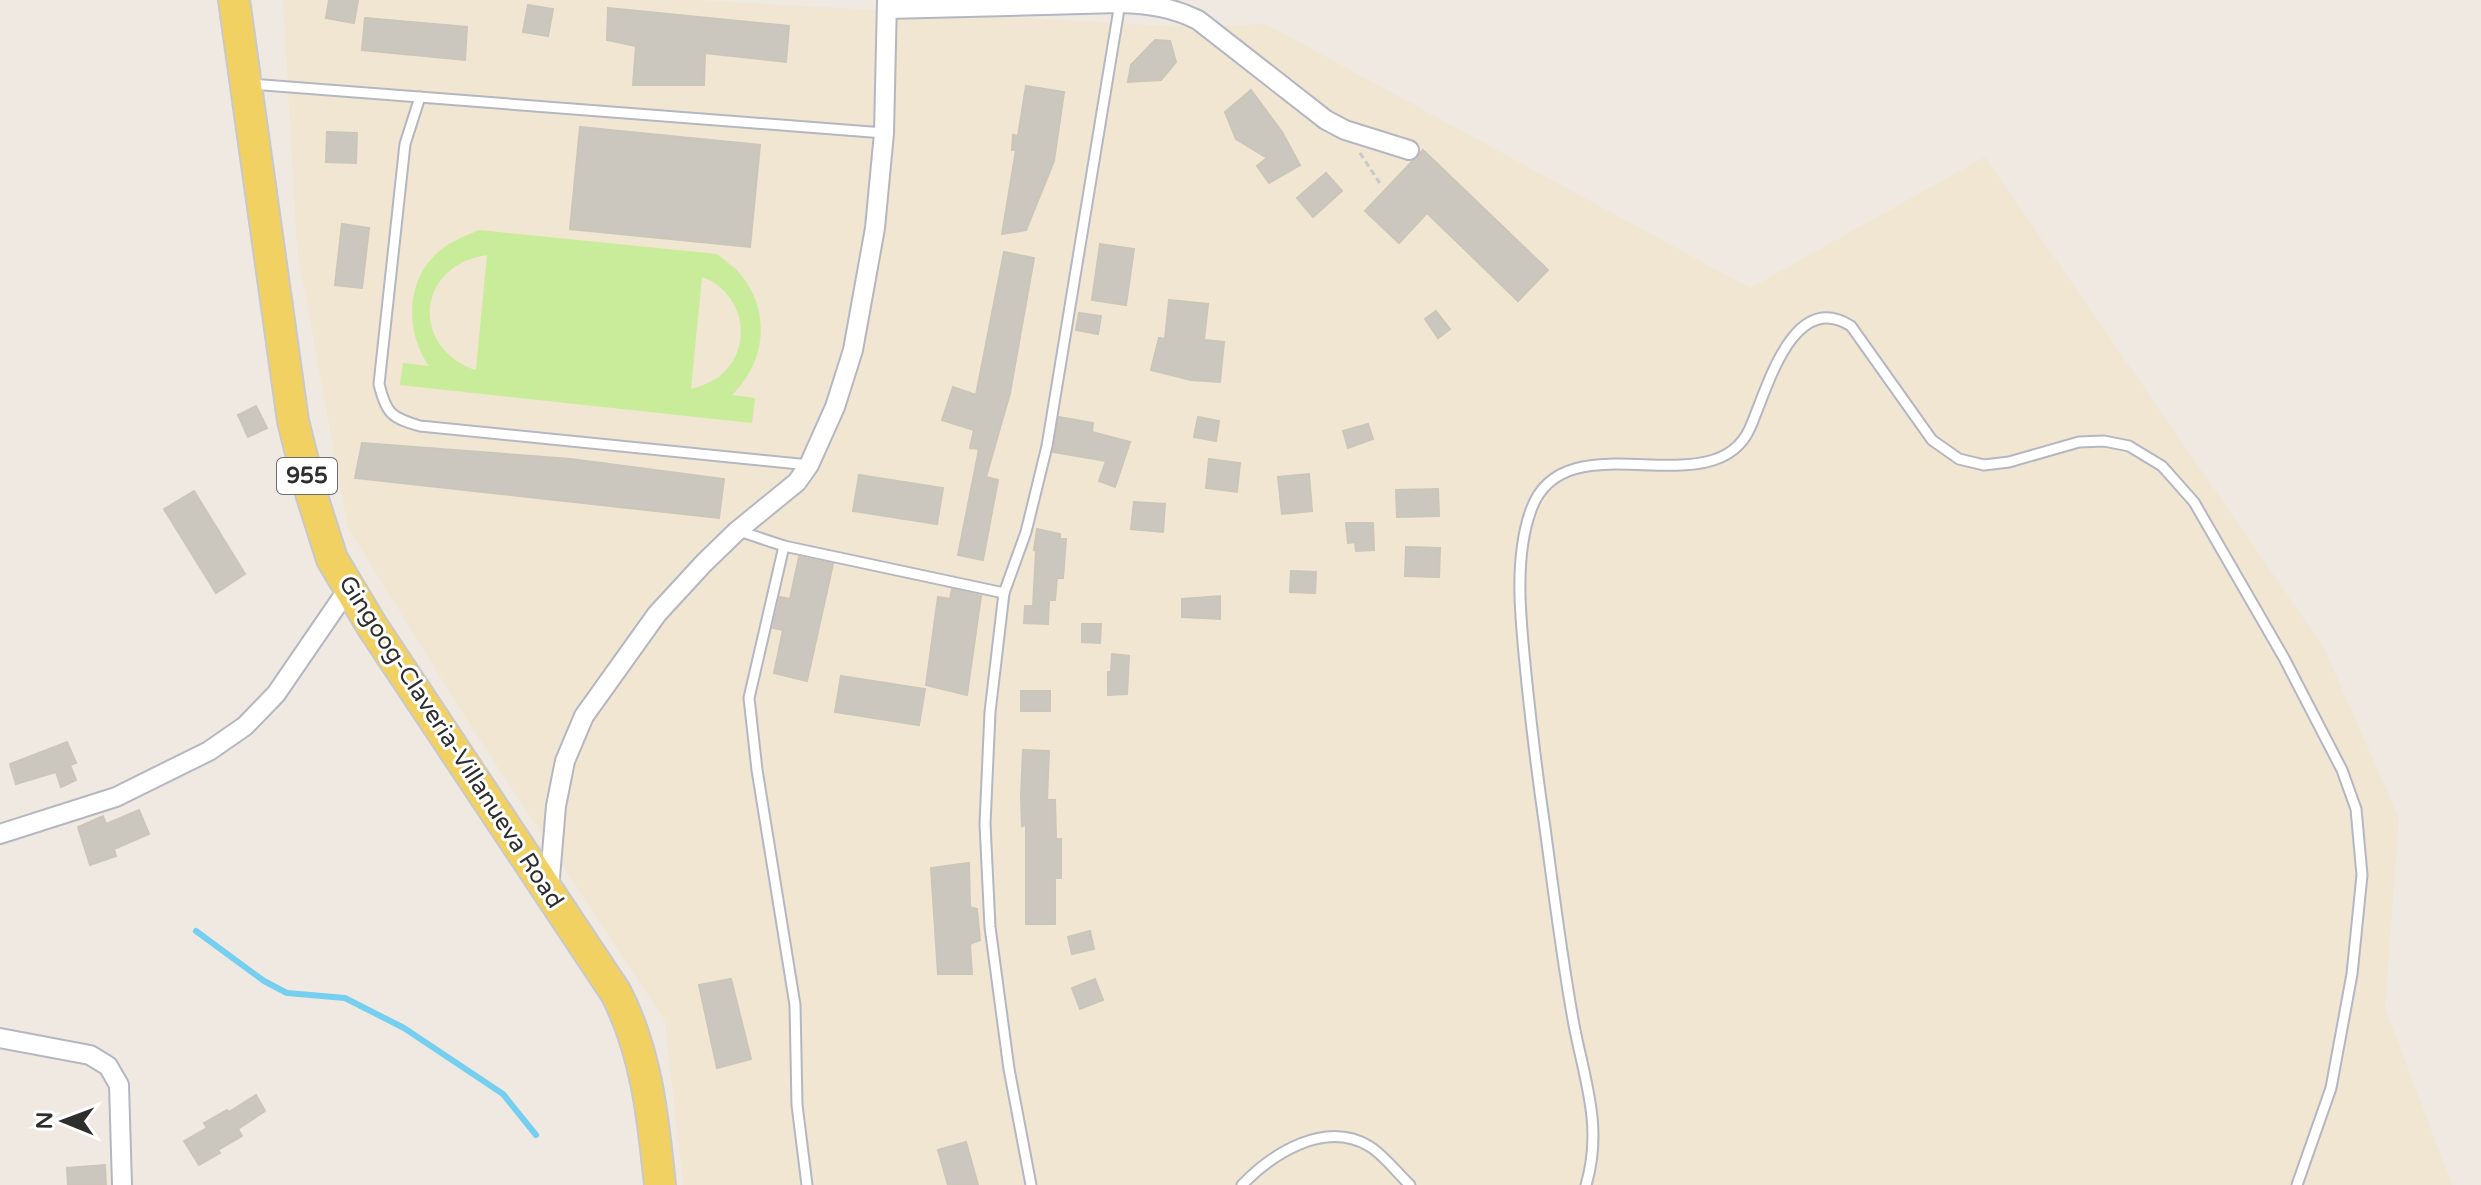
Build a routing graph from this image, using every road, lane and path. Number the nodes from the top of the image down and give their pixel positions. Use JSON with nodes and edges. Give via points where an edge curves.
{"nodes":[{"id":1,"x":234,"y":0,"type":"edge"},
{"id":2,"x":1120,"y":3,"type":"junction"},
{"id":3,"x":887,"y":4,"type":"edge"},
{"id":4,"x":245,"y":83,"type":"junction"},
{"id":5,"x":420,"y":97,"type":"junction"},
{"id":6,"x":1345,"y":130,"type":"junction"},
{"id":7,"x":884,"y":133,"type":"junction"},
{"id":8,"x":1409,"y":150,"type":"dead end"},
{"id":9,"x":1381,"y":185,"type":"dead end"},
{"id":10,"x":809,"y":465,"type":"junction"},
{"id":11,"x":737,"y":531,"type":"junction"},
{"id":12,"x":784,"y":546,"type":"junction"},
{"id":13,"x":348,"y":589,"type":"junction"},
{"id":14,"x":1004,"y":593,"type":"junction"},
{"id":15,"x":0,"y":834,"type":"edge"},
{"id":16,"x":548,"y":890,"type":"junction"},
{"id":17,"x":0,"y":1038,"type":"edge"},
{"id":18,"x":122,"y":1185,"type":"edge"},
{"id":19,"x":660,"y":1185,"type":"edge"},
{"id":20,"x":807,"y":1185,"type":"edge"},
{"id":21,"x":1031,"y":1185,"type":"edge"},
{"id":22,"x":1242,"y":1185,"type":"edge"},
{"id":23,"x":1410,"y":1185,"type":"edge"},
{"id":24,"x":1586,"y":1185,"type":"edge"},
{"id":25,"x":2297,"y":1185,"type":"edge"}],
"edges":[{"from":1,"to":4,"type":"main road","name":"Gingoog-Claveria-Villanueva Road","number":"955"},
{"from":2,"to":3,"type":"street"},
{"from":2,"to":6,"type":"street","via":[[1174,9],[1198,20],[1310,109]]},
{"from":2,"to":14,"type":"lane","via":[[1047,446]]},
{"from":3,"to":7,"type":"street"},
{"from":4,"to":5,"type":"lane"},
{"from":4,"to":13,"type":"main road","name":"Gingoog-Claveria-Villanueva Road","number":"955","via":[[293,421],[324,536]]},
{"from":5,"to":7,"type":"lane"},
{"from":5,"to":10,"type":"lane","via":[[405,144],[379,384],[384,406],[397,419],[420,426]]},
{"from":6,"to":8,"type":"street"},
{"from":6,"to":9,"type":"path"},
{"from":7,"to":10,"type":"street","via":[[875,228],[853,350]]},
{"from":10,"to":11,"type":"street","via":[[782,497]]},
{"from":11,"to":12,"type":"lane"},
{"from":11,"to":16,"type":"street","via":[[657,614],[584,716],[565,761]]},
{"from":12,"to":14,"type":"lane"},
{"from":12,"to":20,"type":"lane","via":[[749,698],[795,1005],[797,1105]]},
{"from":13,"to":15,"type":"street","via":[[276,694],[245,726],[209,751],[116,797]]},
{"from":13,"to":16,"type":"main road","name":"Gingoog-Claveria-Villanueva Road","number":"955"},
{"from":14,"to":21,"type":"lane","via":[[990,712],[987,868],[1009,1069]]},
{"from":16,"to":19,"type":"main road","name":"Gingoog-Claveria-Villanueva Road","number":"955","via":[[632,1024],[651,1106]]},
{"from":17,"to":18,"type":"street","via":[[90,1055],[108,1066],[119,1085]]},
{"from":22,"to":23,"type":"lane","via":[[1290,1148],[1348,1136],[1372,1147]]},
{"from":24,"to":25,"type":"lane","via":[[1593,1161],[1593,1109],[1558,920],[1520,616],[1523,541],[1531,508],[1547,483],[1573,468],[1687,466],[1717,459],[1744,442],[1788,341],[1821,318],[1838,318],[1851,326],[1932,440],[1959,459],[1984,465],[2009,462],[2079,442],[2104,441],[2129,446],[2162,466],[2194,502],[2284,658],[2342,770],[2356,809],[2362,875],[2352,974],[2331,1088]]}]}
